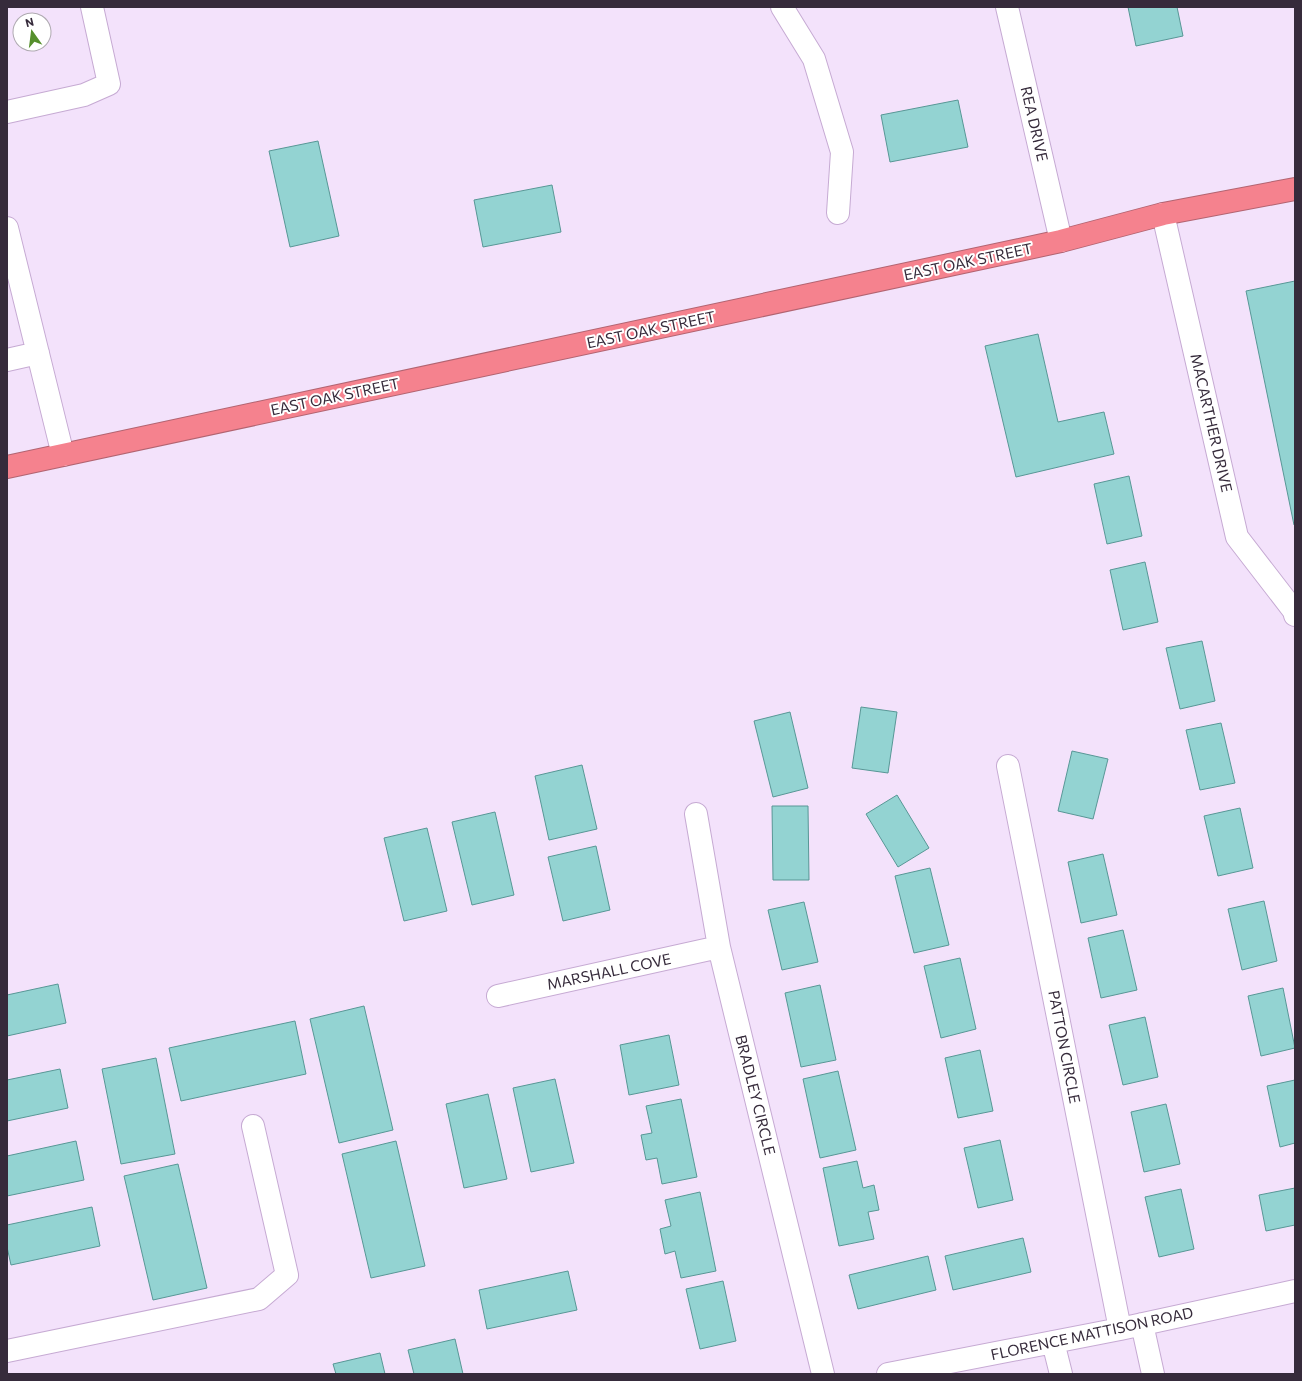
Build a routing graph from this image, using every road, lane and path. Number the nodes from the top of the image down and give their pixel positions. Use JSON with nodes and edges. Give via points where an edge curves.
{"nodes":[{"id":1,"x":92,"y":7,"type":"edge"},
{"id":2,"x":782,"y":7,"type":"edge"},
{"id":3,"x":1007,"y":7,"type":"edge"},
{"id":4,"x":7,"y":112,"type":"edge"},
{"id":5,"x":1295,"y":189,"type":"edge"},
{"id":6,"x":838,"y":213,"type":"dead end"},
{"id":7,"x":1163,"y":214,"type":"junction"},
{"id":8,"x":7,"y":228,"type":"edge"},
{"id":9,"x":1061,"y":242,"type":"junction"},
{"id":10,"x":38,"y":353,"type":"junction"},
{"id":11,"x":7,"y":360,"type":"edge"},
{"id":12,"x":63,"y":455,"type":"junction"},
{"id":13,"x":7,"y":467,"type":"edge"},
{"id":14,"x":1295,"y":615,"type":"edge"},
{"id":15,"x":1008,"y":766,"type":"dead end"},
{"id":16,"x":696,"y":814,"type":"dead end"},
{"id":17,"x":720,"y":948,"type":"junction"},
{"id":18,"x":498,"y":996,"type":"dead end"},
{"id":19,"x":252,"y":1126,"type":"dead end"},
{"id":20,"x":1295,"y":1291,"type":"edge"},
{"id":21,"x":1142,"y":1324,"type":"junction"},
{"id":22,"x":1120,"y":1329,"type":"junction"},
{"id":23,"x":1053,"y":1342,"type":"junction"},
{"id":24,"x":7,"y":1351,"type":"edge"},
{"id":25,"x":822,"y":1374,"type":"edge"},
{"id":26,"x":888,"y":1374,"type":"edge"},
{"id":27,"x":1061,"y":1374,"type":"edge"},
{"id":28,"x":1153,"y":1374,"type":"edge"}],
"edges":[{"from":1,"to":4,"type":"street","via":[[110,84],[84,95]]},
{"from":2,"to":6,"type":"street","via":[[814,59],[842,152]]},
{"from":3,"to":9,"type":"street","name":"REA DRIVE"},
{"from":5,"to":7,"type":"highway","name":"EAST OAK STREET"},
{"from":7,"to":9,"type":"highway","name":"EAST OAK STREET"},
{"from":7,"to":14,"type":"street","name":"MACARTHER DRIVE","via":[[1237,538]]},
{"from":8,"to":10,"type":"street"},
{"from":9,"to":12,"type":"highway","name":"EAST OAK STREET"},
{"from":10,"to":11,"type":"street"},
{"from":10,"to":12,"type":"street"},
{"from":12,"to":13,"type":"highway","name":"EAST OAK STREET"},
{"from":15,"to":22,"type":"street","name":"PATTON CIRCLE"},
{"from":16,"to":17,"type":"street","name":"BRADLEY CIRCLE"},
{"from":17,"to":18,"type":"street","name":"MARSHALL COVE"},
{"from":17,"to":25,"type":"street","name":"BRADLEY CIRCLE"},
{"from":19,"to":24,"type":"street","via":[[287,1275],[259,1299]]},
{"from":20,"to":21,"type":"street","name":"FLORENCE MATTISON ROAD"},
{"from":21,"to":22,"type":"street","name":"FLORENCE MATTISON ROAD"},
{"from":21,"to":28,"type":"street"},
{"from":22,"to":23,"type":"street","name":"FLORENCE MATTISON ROAD"},
{"from":23,"to":26,"type":"street","name":"FLORENCE MATTISON ROAD"},
{"from":23,"to":27,"type":"street"}]}
